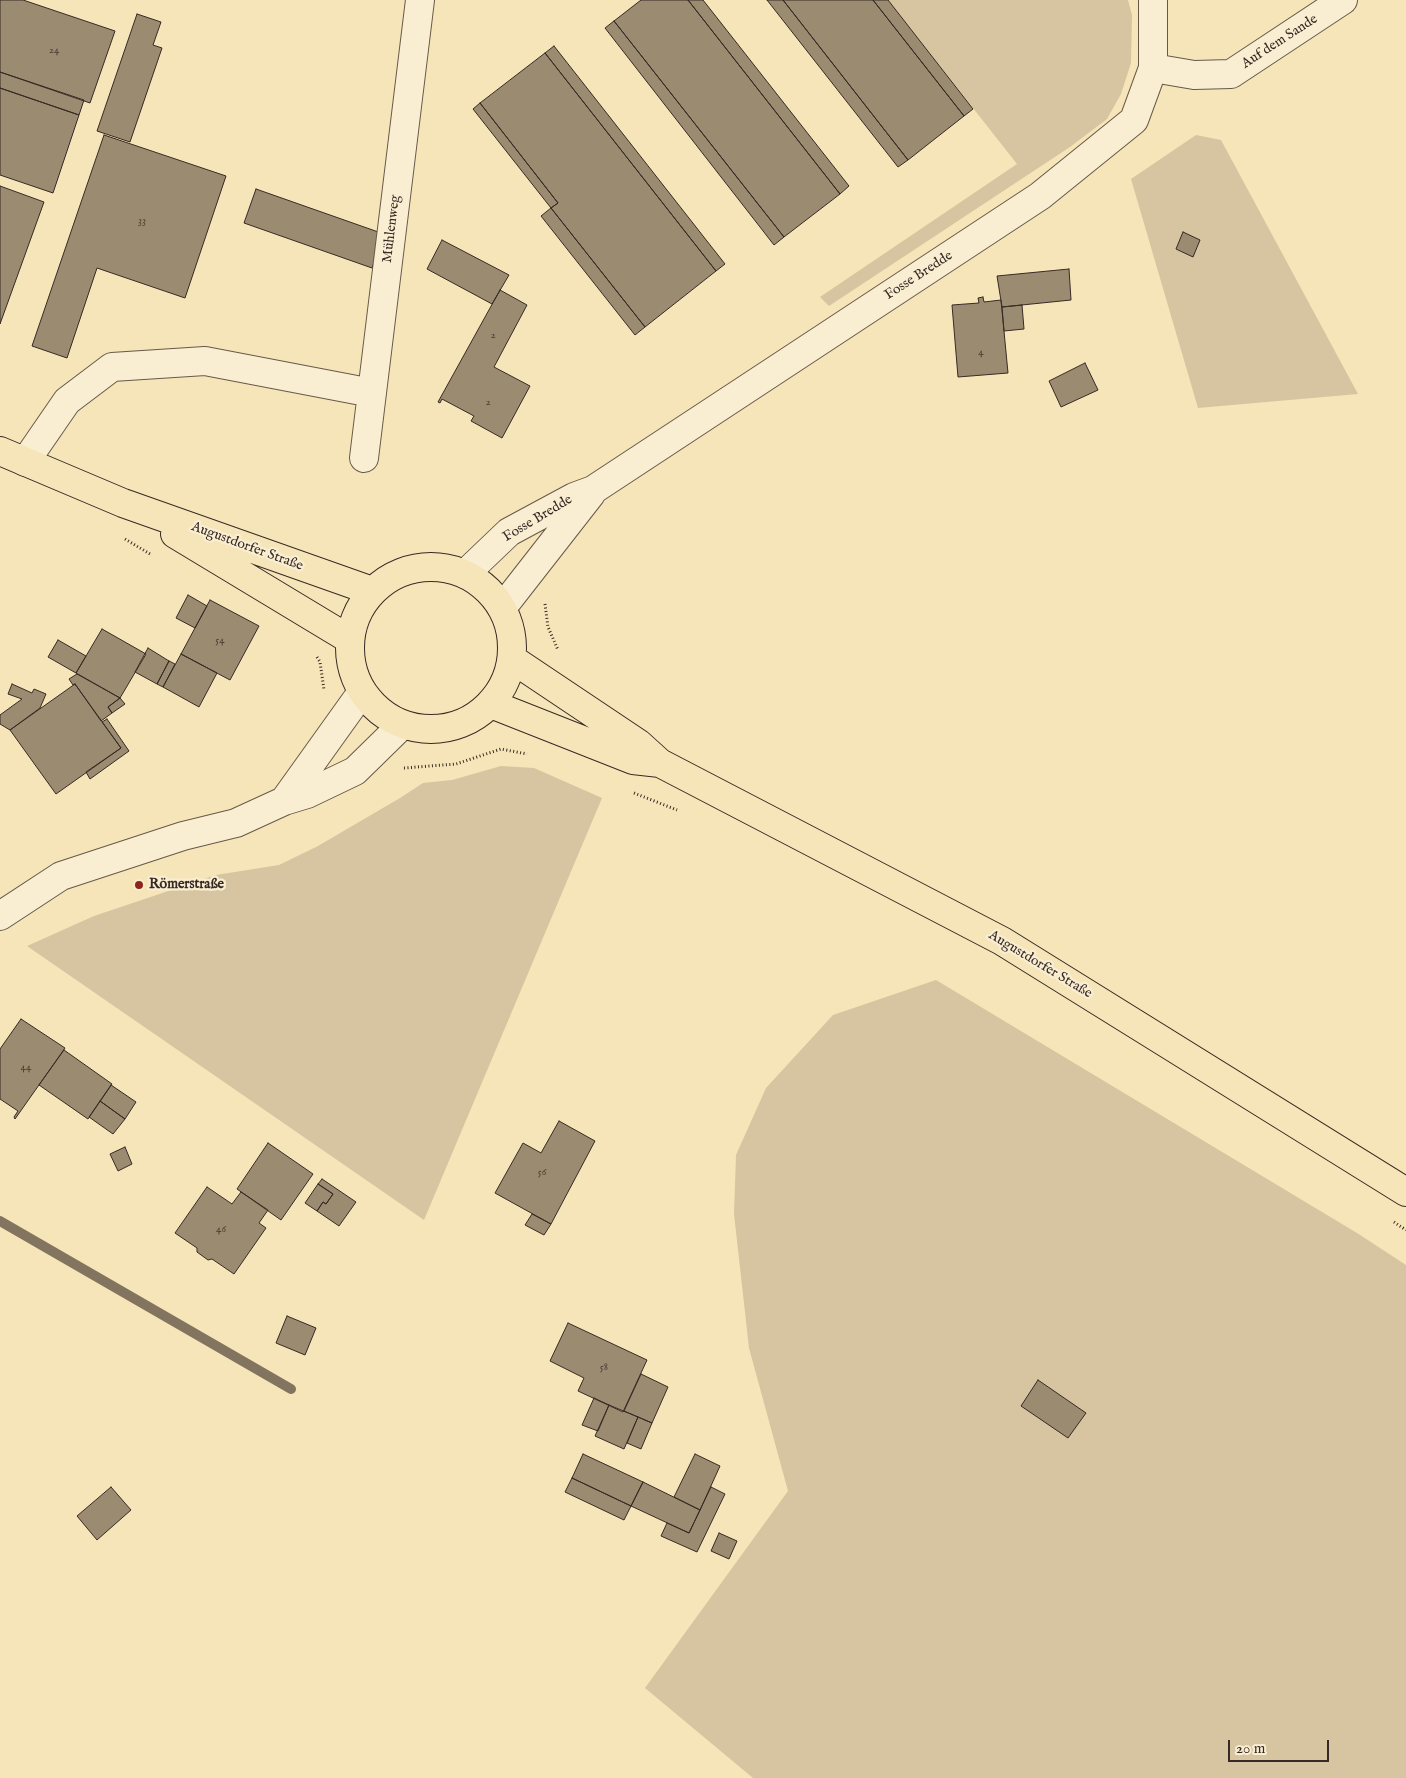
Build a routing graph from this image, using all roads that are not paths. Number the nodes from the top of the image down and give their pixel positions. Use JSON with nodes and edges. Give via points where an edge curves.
{"nodes":[{"id":1,"x":420,"y":0,"type":"edge"},
{"id":2,"x":1153,"y":0,"type":"edge"},
{"id":3,"x":1343,"y":0,"type":"edge"},
{"id":4,"x":1154,"y":68,"type":"junction"},
{"id":5,"x":372,"y":393,"type":"junction"},
{"id":6,"x":12,"y":457,"type":"edge"},
{"id":7,"x":364,"y":458,"type":"dead end"},
{"id":8,"x":593,"y":490,"type":"junction"},
{"id":9,"x":123,"y":503,"type":"junction"},
{"id":10,"x":464,"y":574,"type":"junction"},
{"id":11,"x":372,"y":592,"type":"junction"},
{"id":12,"x":502,"y":608,"type":"junction"},
{"id":13,"x":350,"y":639,"type":"junction"},
{"id":14,"x":512,"y":659,"type":"junction"},
{"id":15,"x":362,"y":692,"type":"junction"},
{"id":16,"x":491,"y":704,"type":"junction"},
{"id":17,"x":402,"y":725,"type":"junction"},
{"id":18,"x":660,"y":763,"type":"junction"},
{"id":19,"x":284,"y":801,"type":"junction"},
{"id":20,"x":5,"y":908,"type":"edge"},
{"id":21,"x":1406,"y":1192,"type":"edge"}],
"edges":[{"from":1,"to":5,"type":"street","name":"Mühlenweg"},
{"from":2,"to":4,"type":"street","name":"Fosse Bredde"},
{"from":3,"to":4,"type":"street","name":"Auf dem Sande","via":[[1231,74],[1194,75]]},
{"from":4,"to":8,"type":"street","name":"Fosse Bredde","via":[[1134,120],[1040,196]]},
{"from":5,"to":6,"type":"street","via":[[204,361],[112,367],[67,401]]},
{"from":5,"to":7,"type":"street","name":"Mühlenweg"},
{"from":6,"to":9,"type":"main road","name":"Augustdorfer Straße"},
{"from":8,"to":10,"type":"street","name":"Fosse Bredde","via":[[574,496],[509,532]]},
{"from":8,"to":12,"type":"street","name":"Fosse Bredde"},
{"from":9,"to":11,"type":"main road","name":"Augustdorfer Straße"},
{"from":9,"to":13,"type":"main road","name":"Augustdorfer Straße"},
{"from":10,"to":11,"type":"main road","via":[[440,567],[415,568],[392,576]]},
{"from":10,"to":12,"type":"main road","via":[[486,588]]},
{"from":11,"to":13,"type":"main road","via":[[357,613]]},
{"from":12,"to":14,"type":"main road","via":[[512,632]]},
{"from":13,"to":15,"type":"main road","via":[[351,666]]},
{"from":14,"to":16,"type":"main road","via":[[505,683]]},
{"from":14,"to":18,"type":"main road","name":"Augustdorfer Straße","via":[[639,744]]},
{"from":15,"to":17,"type":"main road","via":[[379,712]]},
{"from":15,"to":19,"type":"street"},
{"from":16,"to":17,"type":"main road","via":[[472,719],[449,728],[425,730]]},
{"from":16,"to":18,"type":"main road","name":"Augustdorfer Straße","via":[[633,760]]},
{"from":17,"to":19,"type":"street","via":[[355,771],[307,794]]},
{"from":18,"to":21,"type":"main road","name":"Augustdorfer Straße","via":[[1002,941]]},
{"from":19,"to":20,"type":"street","via":[[236,823],[183,836],[61,876]]}]}
